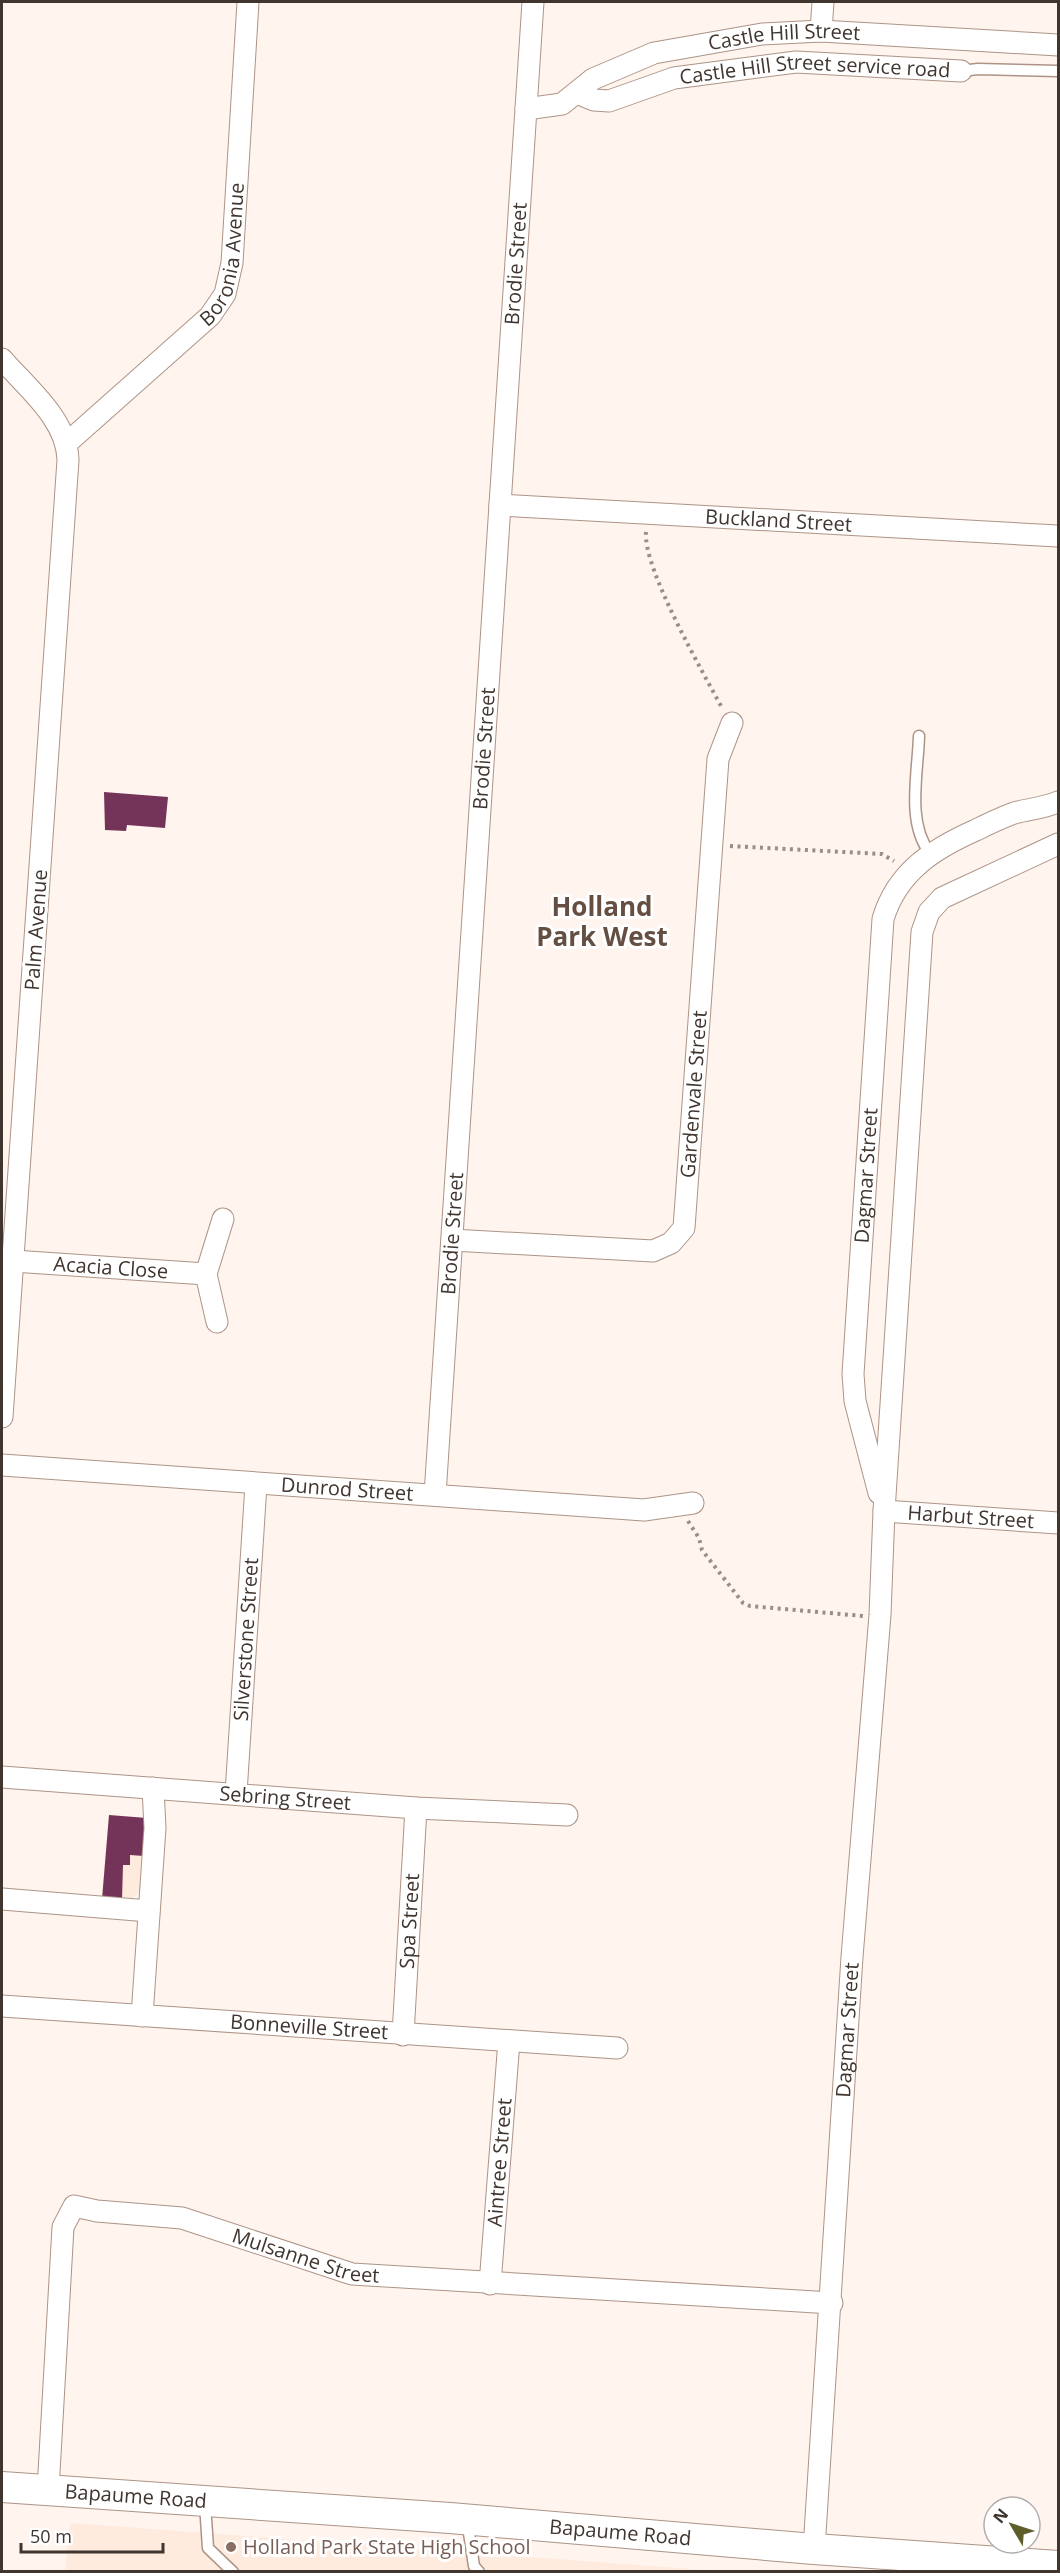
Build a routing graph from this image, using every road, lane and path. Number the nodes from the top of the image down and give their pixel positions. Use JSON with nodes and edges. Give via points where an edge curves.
{"nodes":[{"id":1,"x":248,"y":2,"type":"edge"},
{"id":2,"x":533,"y":2,"type":"edge"},
{"id":3,"x":823,"y":2,"type":"edge"},
{"id":4,"x":821,"y":31,"type":"junction"},
{"id":5,"x":1059,"y":45,"type":"edge"},
{"id":6,"x":961,"y":71,"type":"joint"},
{"id":7,"x":1059,"y":71,"type":"edge"},
{"id":8,"x":577,"y":93,"type":"junction"},
{"id":9,"x":526,"y":109,"type":"junction"},
{"id":10,"x":2,"y":359,"type":"edge"},
{"id":11,"x":67,"y":443,"type":"junction"},
{"id":12,"x":500,"y":505,"type":"junction"},
{"id":13,"x":647,"y":513,"type":"junction"},
{"id":14,"x":1059,"y":536,"type":"edge"},
{"id":15,"x":731,"y":724,"type":"joint"},
{"id":16,"x":920,"y":736,"type":"dead end"},
{"id":17,"x":1059,"y":802,"type":"edge"},
{"id":18,"x":1059,"y":844,"type":"edge"},
{"id":19,"x":713,"y":846,"type":"junction"},
{"id":20,"x":930,"y":853,"type":"junction"},
{"id":21,"x":909,"y":873,"type":"junction"},
{"id":22,"x":223,"y":1219,"type":"dead end"},
{"id":23,"x":452,"y":1240,"type":"junction"},
{"id":24,"x":14,"y":1261,"type":"junction"},
{"id":25,"x":206,"y":1274,"type":"junction"},
{"id":26,"x":217,"y":1322,"type":"dead end"},
{"id":27,"x":2,"y":1417,"type":"edge"},
{"id":28,"x":2,"y":1465,"type":"edge"},
{"id":29,"x":256,"y":1485,"type":"junction"},
{"id":30,"x":435,"y":1495,"type":"junction"},
{"id":31,"x":685,"y":1504,"type":"joint"},
{"id":32,"x":884,"y":1511,"type":"junction"},
{"id":33,"x":1059,"y":1524,"type":"edge"},
{"id":34,"x":880,"y":1615,"type":"junction"},
{"id":35,"x":2,"y":1777,"type":"edge"},
{"id":36,"x":153,"y":1788,"type":"junction"},
{"id":37,"x":236,"y":1793,"type":"junction"},
{"id":38,"x":416,"y":1808,"type":"junction"},
{"id":39,"x":567,"y":1815,"type":"dead end"},
{"id":40,"x":2,"y":1899,"type":"edge"},
{"id":41,"x":149,"y":1911,"type":"junction"},
{"id":42,"x":2,"y":2006,"type":"edge"},
{"id":43,"x":142,"y":2016,"type":"junction"},
{"id":44,"x":403,"y":2035,"type":"junction"},
{"id":45,"x":509,"y":2041,"type":"junction"},
{"id":46,"x":617,"y":2048,"type":"dead end"},
{"id":47,"x":490,"y":2284,"type":"junction"},
{"id":48,"x":832,"y":2303,"type":"junction"},
{"id":49,"x":2,"y":2487,"type":"edge"},
{"id":50,"x":48,"y":2490,"type":"junction"},
{"id":51,"x":205,"y":2501,"type":"junction"},
{"id":52,"x":467,"y":2520,"type":"junction"},
{"id":53,"x":814,"y":2550,"type":"junction"},
{"id":54,"x":1059,"y":2566,"type":"edge"},
{"id":55,"x":233,"y":2571,"type":"edge"},
{"id":56,"x":479,"y":2571,"type":"edge"}],
"edges":[{"from":1,"to":11,"type":"street","name":"Boronia Avenue","via":[[232,263],[225,294],[210,316]]},
{"from":2,"to":9,"type":"street","name":"Brodie Street"},
{"from":3,"to":4,"type":"street"},
{"from":4,"to":5,"type":"street","name":"Castle Hill Street"},
{"from":4,"to":8,"type":"street","name":"Castle Hill Street","via":[[762,34],[658,52],[593,79]]},
{"from":6,"to":7,"type":"lane","name":"Castle Hill Street service road"},
{"from":6,"to":8,"type":"street","name":"Castle Hill Street service road","via":[[796,62],[674,78],[609,101]]},
{"from":8,"to":9,"type":"street","name":"Castle Hill Street","via":[[559,105]]},
{"from":9,"to":12,"type":"street","name":"Brodie Street"},
{"from":10,"to":11,"type":"street","via":[[57,423]]},
{"from":11,"to":24,"type":"street","name":"Palm Avenue"},
{"from":12,"to":13,"type":"street","name":"Buckland Street"},
{"from":12,"to":23,"type":"street","name":"Brodie Street"},
{"from":13,"to":14,"type":"street","name":"Buckland Street"},
{"from":13,"to":15,"type":"path","via":[[645,546],[672,610]]},
{"from":15,"to":19,"type":"street","name":"Gardenvale Street","via":[[718,759]]},
{"from":16,"to":20,"type":"lane","via":[[917,826]]},
{"from":17,"to":20,"type":"street","name":"Dagmar Street","via":[[1010,815]]},
{"from":18,"to":32,"type":"street","name":"Dagmar Street","via":[[946,895],[929,912],[922,932]]},
{"from":19,"to":21,"type":"path","via":[[882,854]]},
{"from":19,"to":23,"type":"street","name":"Gardenvale Street","via":[[687,1216],[682,1232],[664,1246],[646,1251]]},
{"from":20,"to":21,"type":"street","name":"Dagmar Street"},
{"from":21,"to":32,"type":"street","name":"Dagmar Street","via":[[891,897],[882,926],[853,1362],[855,1401]]},
{"from":22,"to":25,"type":"street"},
{"from":23,"to":30,"type":"street","name":"Brodie Street"},
{"from":24,"to":25,"type":"street","name":"Acacia Close"},
{"from":24,"to":27,"type":"street","name":"Palm Avenue"},
{"from":25,"to":26,"type":"street"},
{"from":28,"to":29,"type":"street","name":"Dunrod Street"},
{"from":29,"to":30,"type":"street","name":"Dunrod Street"},
{"from":29,"to":37,"type":"street","name":"Silverstone Street"},
{"from":30,"to":31,"type":"street","name":"Dunrod Street","via":[[645,1510]]},
{"from":31,"to":34,"type":"path","via":[[702,1550],[743,1603]]},
{"from":32,"to":33,"type":"street","name":"Harbut Street"},
{"from":32,"to":34,"type":"street","name":"Dagmar Street"},
{"from":34,"to":48,"type":"street","name":"Dagmar Street","via":[[852,1957]]},
{"from":35,"to":36,"type":"street","name":"Sebring Street"},
{"from":36,"to":37,"type":"street","name":"Sebring Street"},
{"from":36,"to":41,"type":"street","via":[[155,1828]]},
{"from":37,"to":38,"type":"street","name":"Sebring Street"},
{"from":38,"to":39,"type":"street","name":"Sebring Street"},
{"from":38,"to":44,"type":"street","name":"Spa Street"},
{"from":40,"to":41,"type":"street"},
{"from":41,"to":43,"type":"street"},
{"from":42,"to":43,"type":"street","name":"Bonneville Street"},
{"from":43,"to":44,"type":"street","name":"Bonneville Street"},
{"from":44,"to":45,"type":"street","name":"Bonneville Street"},
{"from":45,"to":46,"type":"street","name":"Bonneville Street"},
{"from":45,"to":47,"type":"street","name":"Aintree Street"},
{"from":47,"to":48,"type":"street","name":"Mulsanne Street"},
{"from":47,"to":50,"type":"street","name":"Mulsanne Street","via":[[344,2272],[182,2218],[74,2206],[63,2227]]},
{"from":48,"to":53,"type":"street","name":"Dagmar Street"},
{"from":49,"to":50,"type":"street","name":"Bapaume Road"},
{"from":50,"to":51,"type":"street","name":"Bapaume Road"},
{"from":51,"to":52,"type":"street","name":"Bapaume Road"},
{"from":51,"to":55,"type":"lane","via":[[208,2548]]},
{"from":52,"to":53,"type":"street","name":"Bapaume Road"},
{"from":52,"to":56,"type":"lane","via":[[474,2566]]},
{"from":53,"to":54,"type":"street","name":"Bapaume Road"}]}
